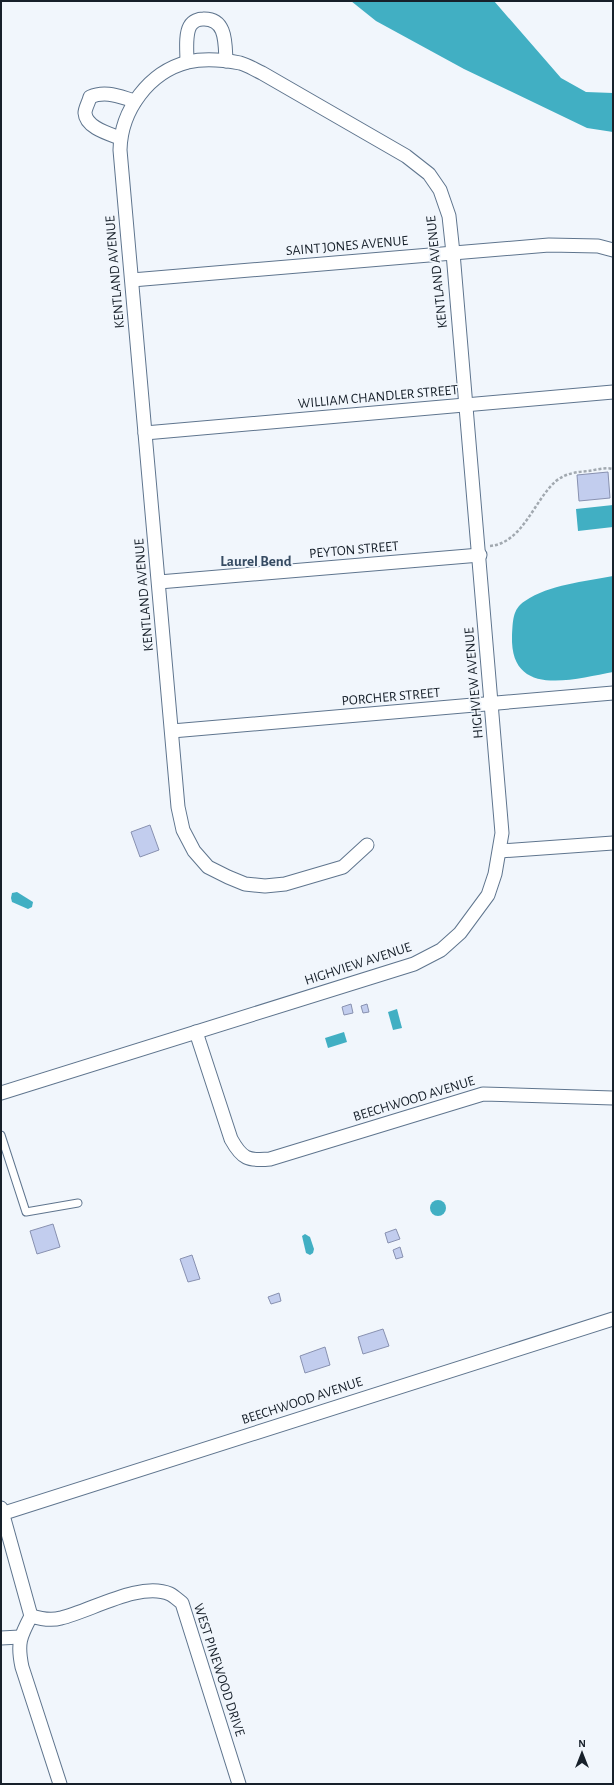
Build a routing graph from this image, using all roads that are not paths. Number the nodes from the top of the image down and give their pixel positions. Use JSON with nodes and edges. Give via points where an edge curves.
{"nodes":[{"id":1,"x":226,"y":61,"type":"junction"},
{"id":2,"x":187,"y":62,"type":"junction"},
{"id":3,"x":136,"y":101,"type":"junction"},
{"id":4,"x":120,"y":138,"type":"junction"},
{"id":5,"x":613,"y":250,"type":"edge"},
{"id":6,"x":453,"y":253,"type":"junction"},
{"id":7,"x":132,"y":280,"type":"junction"},
{"id":8,"x":613,"y":392,"type":"edge"},
{"id":9,"x":466,"y":405,"type":"junction"},
{"id":10,"x":145,"y":433,"type":"junction"},
{"id":11,"x":485,"y":551,"type":"junction"},
{"id":12,"x":158,"y":582,"type":"junction"},
{"id":13,"x":613,"y":693,"type":"edge"},
{"id":14,"x":492,"y":704,"type":"junction"},
{"id":15,"x":172,"y":731,"type":"junction"},
{"id":16,"x":613,"y":843,"type":"edge"},
{"id":17,"x":367,"y":845,"type":"dead end"},
{"id":18,"x":500,"y":851,"type":"junction"},
{"id":19,"x":196,"y":1032,"type":"junction"},
{"id":20,"x":1,"y":1094,"type":"edge"},
{"id":21,"x":613,"y":1098,"type":"edge"},
{"id":22,"x":1,"y":1136,"type":"edge"},
{"id":23,"x":78,"y":1203,"type":"dead end"},
{"id":24,"x":613,"y":1319,"type":"edge"},
{"id":25,"x":2,"y":1512,"type":"edge"},
{"id":26,"x":31,"y":1616,"type":"junction"},
{"id":27,"x":20,"y":1637,"type":"junction"},
{"id":28,"x":1,"y":1638,"type":"edge"},
{"id":29,"x":60,"y":1784,"type":"edge"},
{"id":30,"x":239,"y":1784,"type":"edge"}],
"edges":[{"from":1,"to":2,"type":"street","name":"KENTLAND AVENUE"},
{"from":1,"to":2,"type":"street","via":[[224,33],[219,23],[210,18],[199,19],[191,24],[188,32]]},
{"from":1,"to":6,"type":"street","name":"KENTLAND AVENUE","via":[[242,64],[262,73],[406,156],[428,174],[440,190],[449,216]]},
{"from":2,"to":3,"type":"street","name":"KENTLAND AVENUE","via":[[160,75],[142,91]]},
{"from":3,"to":4,"type":"street","name":"KENTLAND AVENUE","via":[[127,114]]},
{"from":3,"to":4,"type":"street","via":[[110,94],[90,97],[85,112],[88,120],[97,128]]},
{"from":4,"to":7,"type":"street","name":"KENTLAND AVENUE"},
{"from":5,"to":6,"type":"street","name":"SAINT JONES AVENUE","via":[[598,246],[549,245]]},
{"from":6,"to":7,"type":"street","name":"SAINT JONES AVENUE"},
{"from":6,"to":9,"type":"street","name":"KENTLAND AVENUE"},
{"from":7,"to":10,"type":"street","name":"KENTLAND AVENUE"},
{"from":8,"to":9,"type":"street","name":"WILLIAM CHANDLER STREET"},
{"from":9,"to":10,"type":"street","name":"WILLIAM CHANDLER STREET"},
{"from":9,"to":11,"type":"street","name":"KENTLAND AVENUE"},
{"from":10,"to":12,"type":"street","name":"KENTLAND AVENUE"},
{"from":11,"to":12,"type":"street","name":"PEYTON STREET"},
{"from":11,"to":14,"type":"street","name":"HIGHVIEW AVENUE"},
{"from":12,"to":15,"type":"street","name":"KENTLAND AVENUE"},
{"from":13,"to":14,"type":"street","name":"PORCHER STREET"},
{"from":14,"to":15,"type":"street","name":"PORCHER STREET"},
{"from":14,"to":18,"type":"street","name":"HIGHVIEW AVENUE","via":[[502,833]]},
{"from":15,"to":17,"type":"street","name":"KENTLAND AVENUE","via":[[178,807],[183,830],[194,851],[208,866],[228,878],[245,884],[285,884],[343,866]]},
{"from":16,"to":18,"type":"street"},
{"from":18,"to":19,"type":"street","name":"HIGHVIEW AVENUE","via":[[488,895],[460,933],[441,950],[414,964]]},
{"from":19,"to":20,"type":"street","name":"HIGHVIEW AVENUE"},
{"from":19,"to":21,"type":"street","name":"BEECHWOOD AVENUE","via":[[231,1139],[238,1152],[252,1160],[270,1159],[483,1094]]},
{"from":22,"to":23,"type":"lane","via":[[26,1212]]},
{"from":24,"to":25,"type":"street","name":"BEECHWOOD AVENUE"},
{"from":25,"to":26,"type":"street"},
{"from":26,"to":27,"type":"street"},
{"from":26,"to":30,"type":"street","name":"WEST PINEWOOD DRIVE","via":[[60,1619],[131,1594],[151,1590],[172,1594],[182,1603]]},
{"from":27,"to":28,"type":"street"},
{"from":27,"to":29,"type":"street","via":[[18,1650],[22,1667]]}]}
